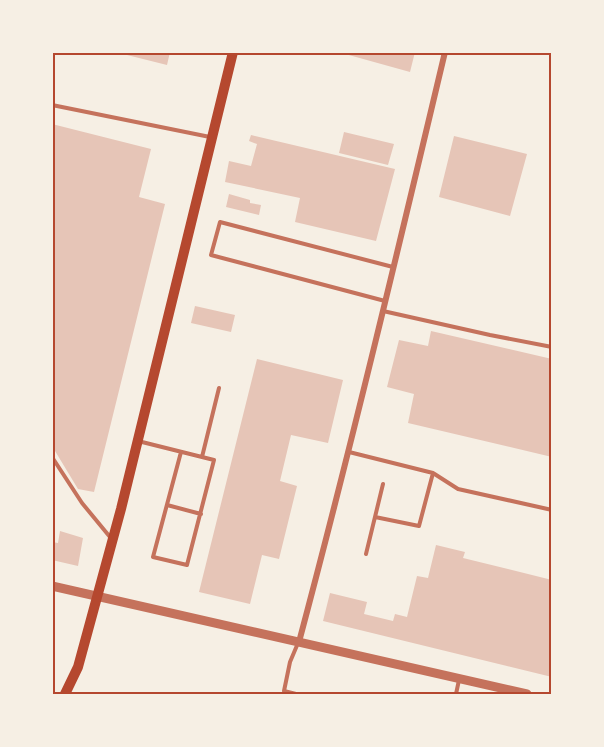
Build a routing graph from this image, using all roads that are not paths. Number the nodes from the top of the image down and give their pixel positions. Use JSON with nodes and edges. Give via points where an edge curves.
{"nodes":[{"id":1,"x":233,"y":52,"type":"edge"},
{"id":2,"x":445,"y":52,"type":"edge"},
{"id":3,"x":52,"y":105,"type":"edge"},
{"id":4,"x":213,"y":137,"type":"junction"},
{"id":5,"x":394,"y":267,"type":"junction"},
{"id":6,"x":385,"y":301,"type":"junction"},
{"id":7,"x":383,"y":311,"type":"junction"},
{"id":8,"x":552,"y":347,"type":"edge"},
{"id":9,"x":219,"y":388,"type":"dead end"},
{"id":10,"x":138,"y":441,"type":"junction"},
{"id":11,"x":181,"y":452,"type":"junction"},
{"id":12,"x":349,"y":452,"type":"junction"},
{"id":13,"x":52,"y":457,"type":"edge"},
{"id":14,"x":202,"y":457,"type":"junction"},
{"id":15,"x":433,"y":473,"type":"junction"},
{"id":16,"x":383,"y":484,"type":"dead end"},
{"id":17,"x":167,"y":505,"type":"junction"},
{"id":18,"x":552,"y":510,"type":"edge"},
{"id":19,"x":201,"y":514,"type":"junction"},
{"id":20,"x":375,"y":517,"type":"junction"},
{"id":21,"x":113,"y":540,"type":"junction"},
{"id":22,"x":366,"y":554,"type":"dead end"},
{"id":23,"x":52,"y":586,"type":"edge"},
{"id":24,"x":97,"y":597,"type":"junction"},
{"id":25,"x":299,"y":642,"type":"junction"},
{"id":26,"x":459,"y":679,"type":"junction"},
{"id":27,"x":65,"y":694,"type":"edge"},
{"id":28,"x":296,"y":694,"type":"edge"},
{"id":29,"x":456,"y":694,"type":"edge"},
{"id":30,"x":527,"y":694,"type":"edge"}],
"edges":[{"from":1,"to":4,"type":"main road"},
{"from":2,"to":5,"type":"street"},
{"from":3,"to":4,"type":"lane"},
{"from":4,"to":10,"type":"main road"},
{"from":5,"to":6,"type":"street"},
{"from":5,"to":6,"type":"lane","via":[[220,222],[211,255]]},
{"from":6,"to":7,"type":"street"},
{"from":7,"to":8,"type":"lane"},
{"from":7,"to":12,"type":"street"},
{"from":9,"to":14,"type":"lane"},
{"from":10,"to":11,"type":"lane"},
{"from":10,"to":21,"type":"main road"},
{"from":11,"to":14,"type":"lane"},
{"from":11,"to":17,"type":"lane"},
{"from":12,"to":15,"type":"lane"},
{"from":12,"to":25,"type":"street"},
{"from":13,"to":21,"type":"lane","via":[[82,503]]},
{"from":14,"to":19,"type":"lane","via":[[214,460]]},
{"from":15,"to":18,"type":"lane","via":[[458,489]]},
{"from":15,"to":20,"type":"lane","via":[[419,526]]},
{"from":16,"to":20,"type":"lane"},
{"from":17,"to":19,"type":"lane"},
{"from":17,"to":19,"type":"lane","via":[[153,557],[187,565]]},
{"from":20,"to":22,"type":"lane"},
{"from":21,"to":24,"type":"main road"},
{"from":23,"to":24,"type":"street"},
{"from":24,"to":25,"type":"street"},
{"from":24,"to":27,"type":"main road","via":[[78,667]]},
{"from":25,"to":26,"type":"street"},
{"from":25,"to":28,"type":"lane","via":[[284,691]]},
{"from":26,"to":29,"type":"lane"},
{"from":26,"to":30,"type":"street"}]}
